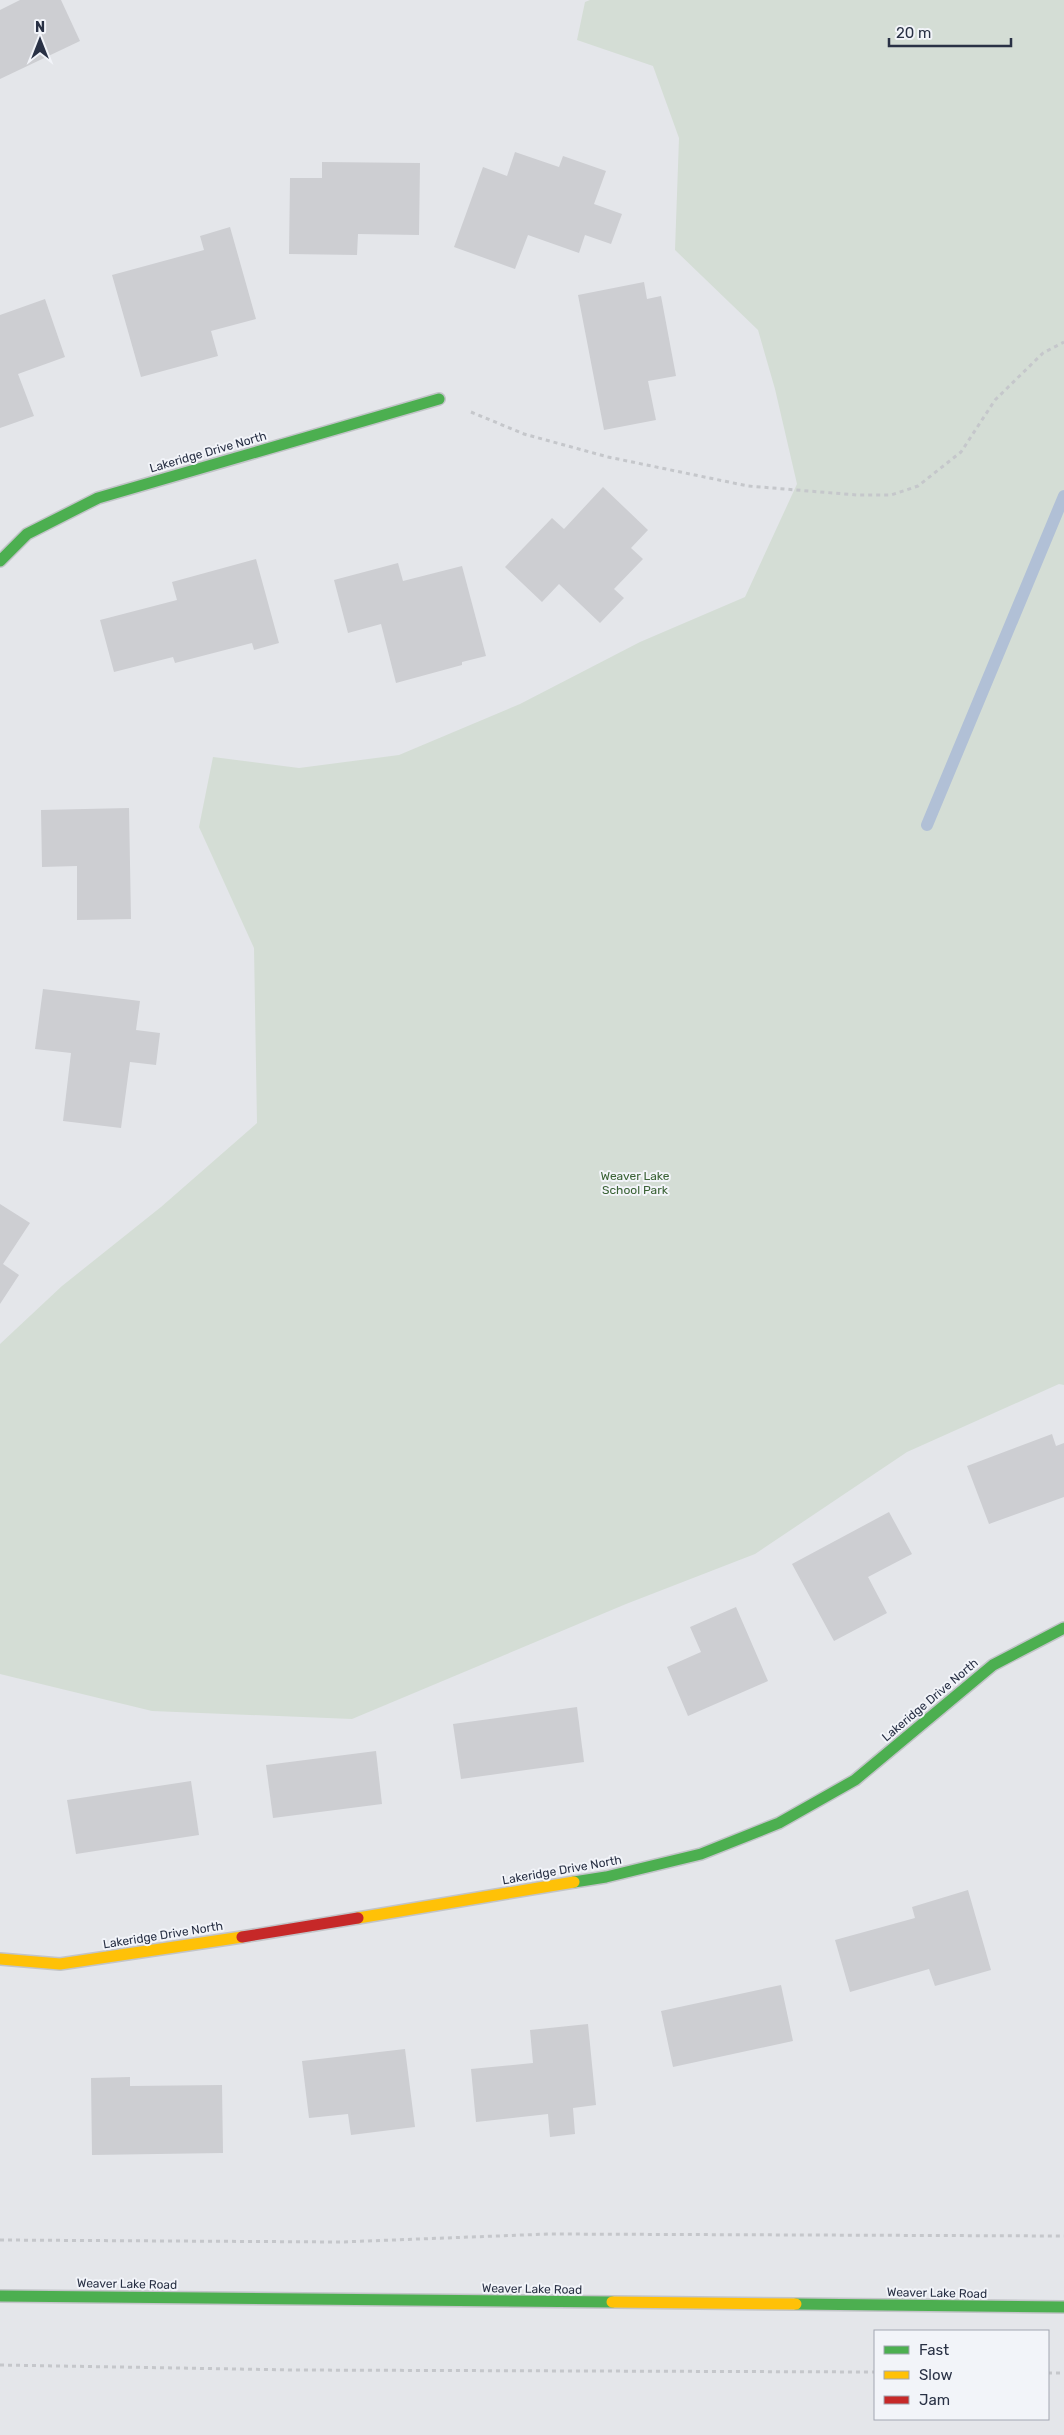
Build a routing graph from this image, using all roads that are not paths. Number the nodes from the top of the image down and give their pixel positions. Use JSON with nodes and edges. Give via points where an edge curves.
{"nodes":[{"id":1,"x":439,"y":399,"type":"road end"},
{"id":2,"x":0,"y":560,"type":"edge"},
{"id":3,"x":1064,"y":1628,"type":"edge"},
{"id":4,"x":0,"y":1958,"type":"edge"},
{"id":5,"x":0,"y":2296,"type":"edge"},
{"id":6,"x":1064,"y":2307,"type":"edge"}],
"edges":[{"from":1,"to":2,"type":"street","name":"Lakeridge Drive North","via":[[98,498],[27,534]]},
{"from":3,"to":4,"type":"street","name":"Lakeridge Drive North","via":[[993,1665],[855,1780],[779,1823],[701,1854],[606,1878],[151,1952],[60,1964]]},
{"from":5,"to":6,"type":"street","name":"Weaver Lake Road"}]}
